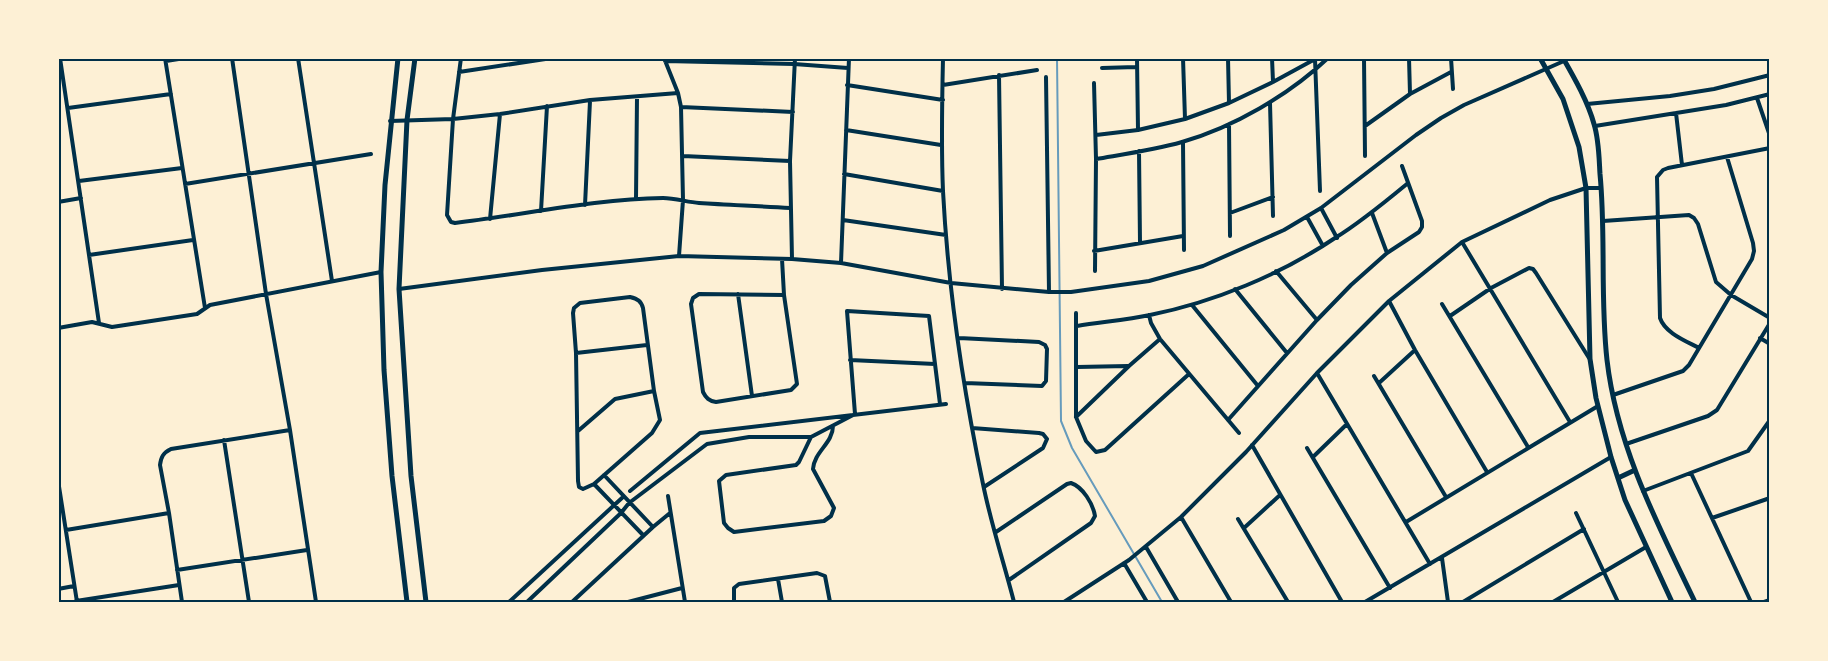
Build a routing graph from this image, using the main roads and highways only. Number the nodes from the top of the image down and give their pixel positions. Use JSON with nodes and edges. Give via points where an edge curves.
{"nodes":[{"id":1,"x":398,"y":58,"type":"edge"},
{"id":2,"x":415,"y":58,"type":"edge"},
{"id":3,"x":1540,"y":58,"type":"edge"},
{"id":4,"x":1564,"y":59,"type":"edge"},
{"id":5,"x":1635,"y":470,"type":"junction"},
{"id":6,"x":1618,"y":478,"type":"junction"},
{"id":7,"x":408,"y":603,"type":"edge"},
{"id":8,"x":426,"y":603,"type":"edge"},
{"id":9,"x":1672,"y":603,"type":"edge"},
{"id":10,"x":1695,"y":603,"type":"edge"}],
"edges":[{"from":1,"to":7,"type":"main road","via":[[381,272],[392,476]]},
{"from":2,"to":8,"type":"main road","via":[[406,120],[399,289],[411,476]]},
{"from":3,"to":6,"type":"main road","via":[[1563,99],[1579,147],[1586,188],[1590,358],[1598,406]]},
{"from":4,"to":5,"type":"main road","via":[[1595,126],[1602,188],[1607,361],[1625,444]]},
{"from":5,"to":6,"type":"main road"},
{"from":5,"to":10,"type":"main road"},
{"from":6,"to":9,"type":"main road"}]}
